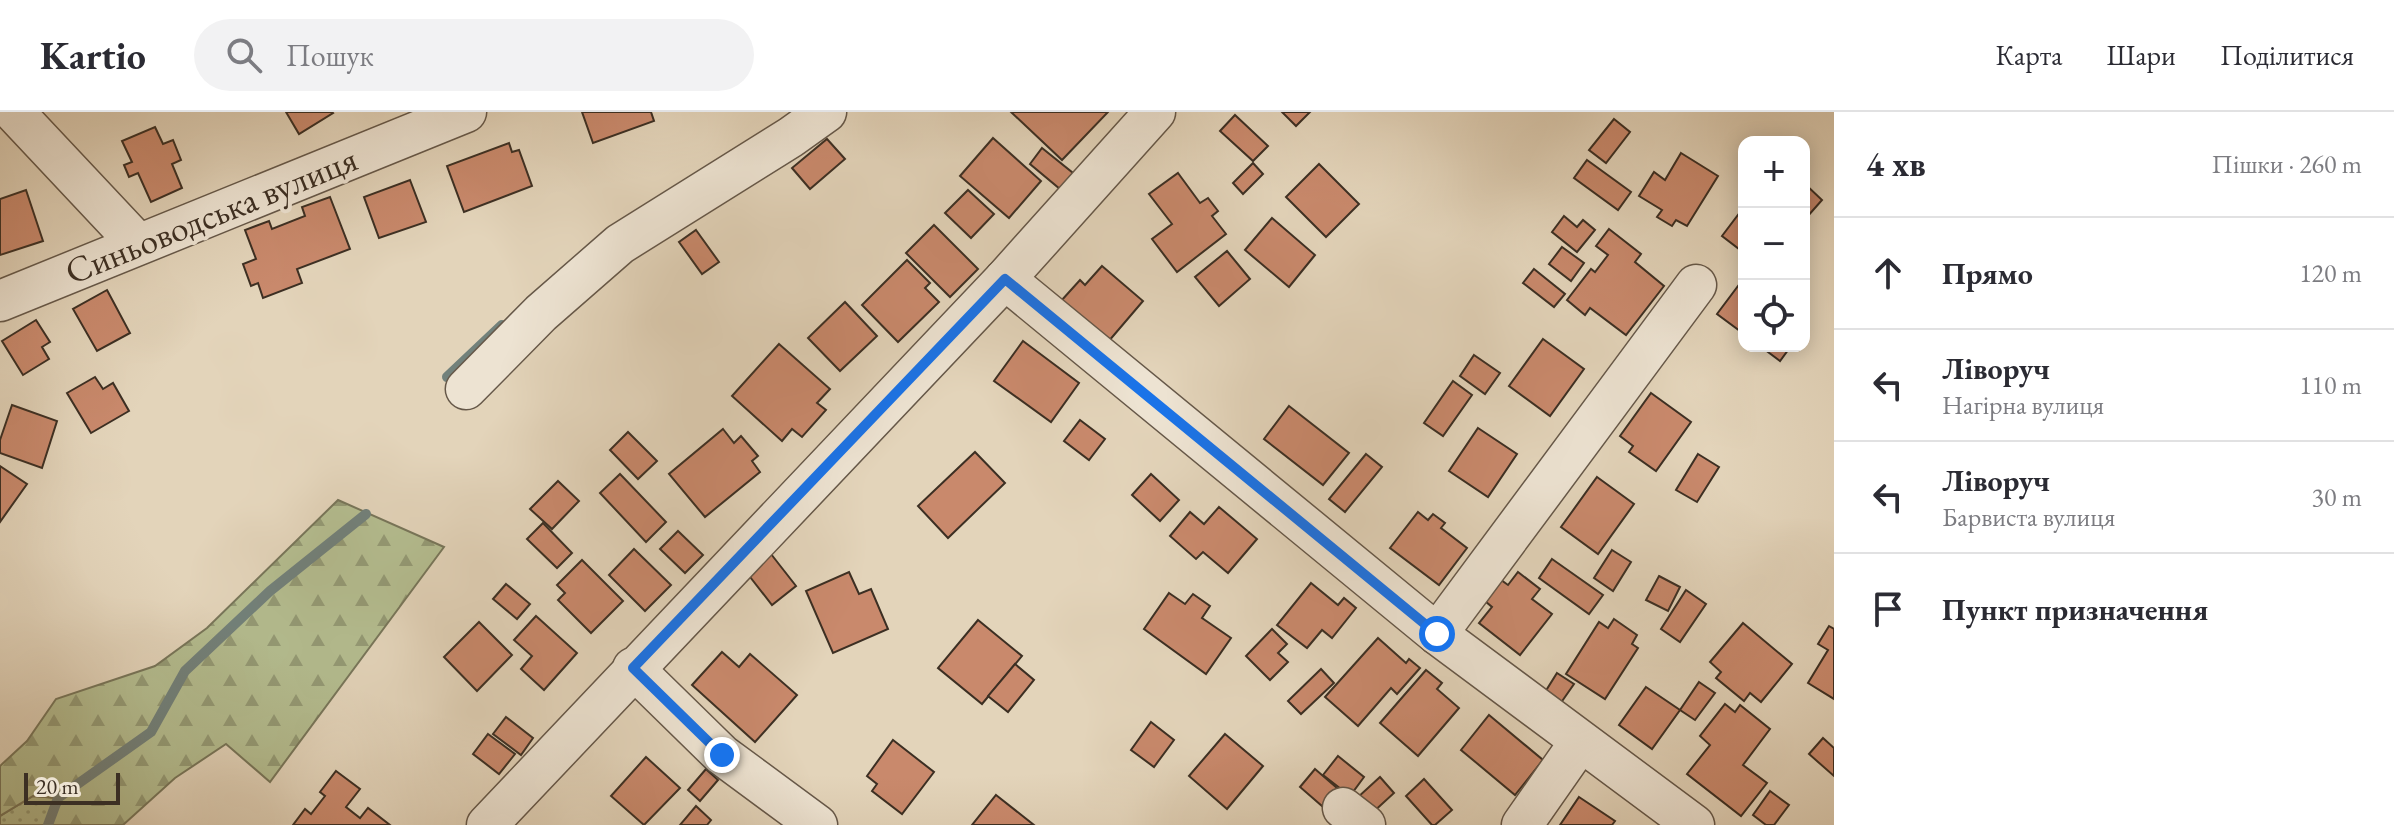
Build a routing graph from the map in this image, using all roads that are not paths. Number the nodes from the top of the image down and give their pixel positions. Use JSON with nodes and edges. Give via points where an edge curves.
{"nodes":[{"id":1,"x":14,"y":112,"type":"edge"},
{"id":2,"x":466,"y":112,"type":"edge"},
{"id":3,"x":826,"y":112,"type":"edge"},
{"id":4,"x":1155,"y":112,"type":"edge"},
{"id":5,"x":138,"y":244,"type":"junction"},
{"id":6,"x":1005,"y":279,"type":"junction"},
{"id":7,"x":1696,"y":285,"type":"dead end"},
{"id":8,"x":0,"y":301,"type":"edge"},
{"id":9,"x":466,"y":389,"type":"dead end"},
{"id":10,"x":1437,"y":634,"type":"junction"},
{"id":11,"x":633,"y":668,"type":"junction"},
{"id":12,"x":1580,"y":742,"type":"junction"},
{"id":13,"x":487,"y":825,"type":"edge"},
{"id":14,"x":817,"y":825,"type":"edge"},
{"id":15,"x":1522,"y":825,"type":"edge"},
{"id":16,"x":1694,"y":825,"type":"edge"}],
"edges":[{"from":1,"to":5,"type":"street"},
{"from":2,"to":5,"type":"street","name":"Синьоводська вулиця"},
{"from":3,"to":9,"type":"street","via":[[620,244]]},
{"from":4,"to":6,"type":"street"},
{"from":5,"to":8,"type":"street","name":"Синьоводська вулиця"},
{"from":6,"to":10,"type":"street"},
{"from":6,"to":11,"type":"street"},
{"from":7,"to":10,"type":"street"},
{"from":10,"to":12,"type":"street"},
{"from":11,"to":13,"type":"street"},
{"from":11,"to":14,"type":"street","via":[[722,755]]},
{"from":12,"to":15,"type":"street"},
{"from":12,"to":16,"type":"street"}]}
